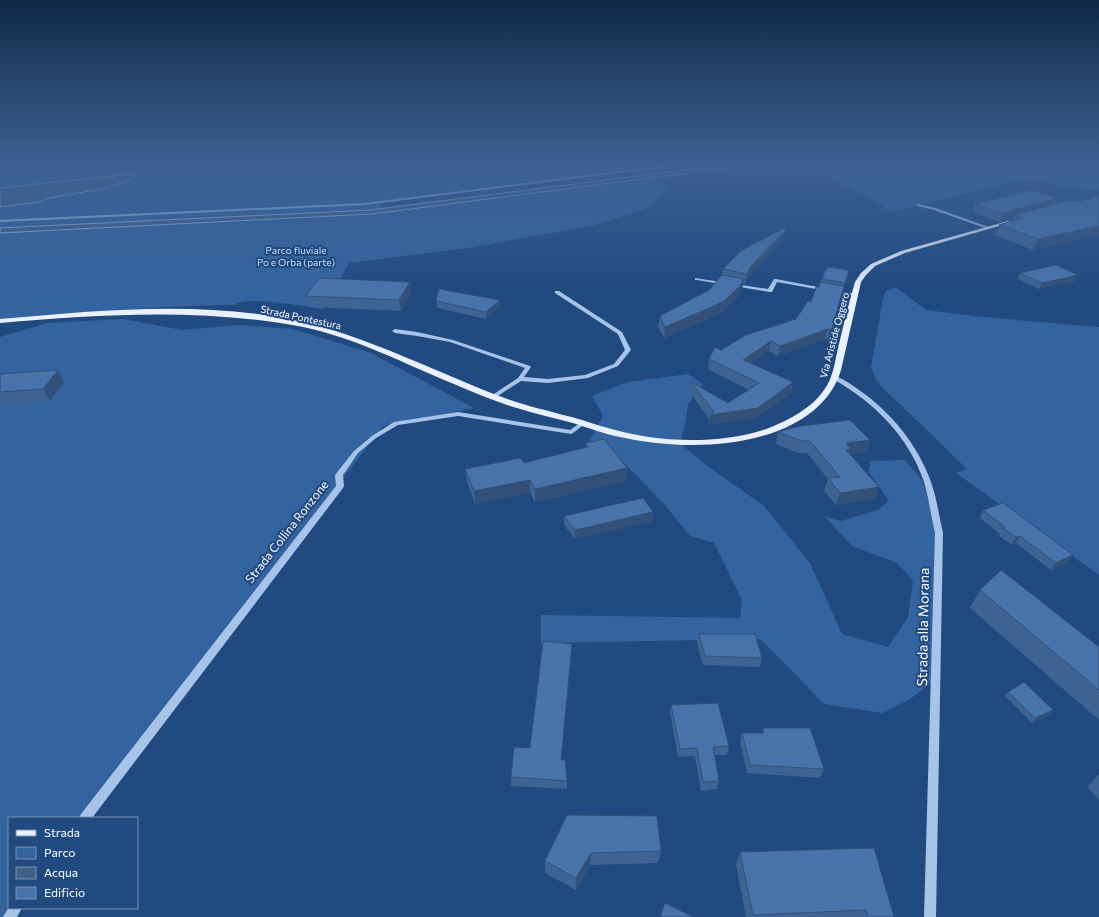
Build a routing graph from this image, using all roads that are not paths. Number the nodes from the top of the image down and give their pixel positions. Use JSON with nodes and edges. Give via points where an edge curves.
{"nodes":[{"id":1,"x":348,"y":205,"type":"edge"},
{"id":2,"x":918,"y":205,"type":"dead end"},
{"id":3,"x":1018,"y":220,"type":"edge"},
{"id":4,"x":0,"y":221,"type":"edge"},
{"id":5,"x":989,"y":228,"type":"junction"},
{"id":6,"x":697,"y":279,"type":"dead end"},
{"id":7,"x":557,"y":292,"type":"dead end"},
{"id":8,"x":855,"y":295,"type":"junction"},
{"id":9,"x":0,"y":321,"type":"edge"},
{"id":10,"x":395,"y":331,"type":"dead end"},
{"id":11,"x":835,"y":378,"type":"junction"},
{"id":12,"x":520,"y":379,"type":"junction"},
{"id":13,"x":493,"y":397,"type":"junction"},
{"id":14,"x":583,"y":423,"type":"junction"},
{"id":15,"x":86,"y":817,"type":"edge"},
{"id":16,"x":15,"y":909,"type":"edge"},
{"id":17,"x":9,"y":917,"type":"edge"},
{"id":18,"x":930,"y":917,"type":"edge"}],
"edges":[{"from":1,"to":4,"type":"street"},
{"from":2,"to":5,"type":"street"},
{"from":3,"to":5,"type":"main road","name":"Via Aristide Oggero"},
{"from":5,"to":8,"type":"main road","name":"Via Aristide Oggero","via":[[903,252],[873,265],[858,282]]},
{"from":6,"to":8,"type":"street","via":[[770,291],[776,280]]},
{"from":7,"to":12,"type":"street","via":[[620,333],[628,350],[616,365],[586,377],[548,381]]},
{"from":8,"to":11,"type":"main road","name":"Via Aristide Oggero"},
{"from":9,"to":13,"type":"main road","name":"Strada Pontestura","via":[[69,315],[157,312],[230,313],[283,320],[347,337]]},
{"from":10,"to":12,"type":"street","via":[[451,341],[528,367]]},
{"from":11,"to":14,"type":"main road","name":"Via Aristide Oggero","via":[[827,393],[793,421],[760,434],[718,442],[669,441],[626,436]]},
{"from":11,"to":18,"type":"street","name":"Strada alla Morana","via":[[848,384],[870,401],[893,423],[913,449],[926,477],[939,533]]},
{"from":12,"to":13,"type":"street"},
{"from":13,"to":14,"type":"main road","name":"Strada Pontestura"},
{"from":14,"to":15,"type":"street","name":"Strada Collina Ronzone","via":[[571,432],[458,414],[396,423],[374,437],[356,452],[339,474],[340,486]]},
{"from":16,"to":17,"type":"street"}]}
